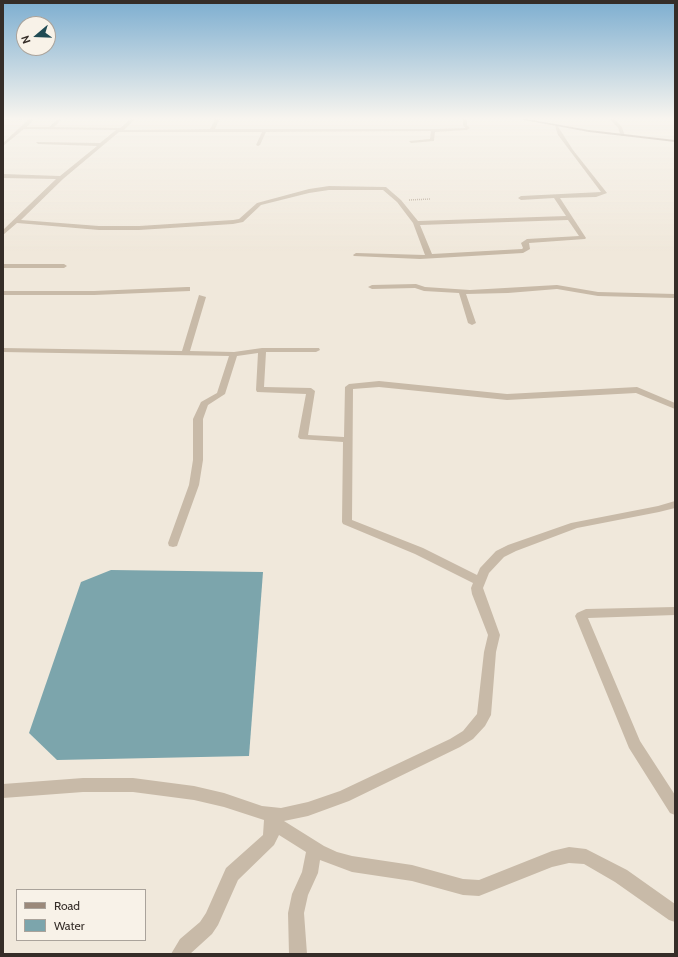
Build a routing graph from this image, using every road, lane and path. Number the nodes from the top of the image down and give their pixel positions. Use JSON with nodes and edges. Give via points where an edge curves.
{"nodes":[{"id":1,"x":81,"y":163,"type":"edge"},
{"id":2,"x":581,"y":163,"type":"edge"},
{"id":3,"x":4,"y":177,"type":"edge"},
{"id":4,"x":61,"y":178,"type":"junction"},
{"id":5,"x":556,"y":197,"type":"junction"},
{"id":6,"x":521,"y":198,"type":"dead end"},
{"id":7,"x":430,"y":199,"type":"dead end"},
{"id":8,"x":399,"y":201,"type":"junction"},
{"id":9,"x":569,"y":219,"type":"junction"},
{"id":10,"x":16,"y":221,"type":"junction"},
{"id":11,"x":416,"y":223,"type":"junction"},
{"id":12,"x":3,"y":233,"type":"edge"},
{"id":13,"x":356,"y":255,"type":"dead end"},
{"id":14,"x":430,"y":256,"type":"junction"},
{"id":15,"x":3,"y":266,"type":"edge"},
{"id":16,"x":64,"y":266,"type":"dead end"},
{"id":17,"x":372,"y":287,"type":"dead end"},
{"id":18,"x":187,"y":289,"type":"dead end"},
{"id":19,"x":462,"y":291,"type":"junction"},
{"id":20,"x":3,"y":293,"type":"edge"},
{"id":21,"x":675,"y":296,"type":"edge"},
{"id":22,"x":202,"y":297,"type":"dead end"},
{"id":23,"x":472,"y":323,"type":"dead end"},
{"id":24,"x":3,"y":350,"type":"edge"},
{"id":25,"x":262,"y":350,"type":"junction"},
{"id":26,"x":316,"y":350,"type":"dead end"},
{"id":27,"x":186,"y":352,"type":"junction"},
{"id":28,"x":234,"y":354,"type":"junction"},
{"id":29,"x":675,"y":406,"type":"edge"},
{"id":30,"x":349,"y":440,"type":"junction"},
{"id":31,"x":675,"y":504,"type":"edge"},
{"id":32,"x":173,"y":543,"type":"dead end"},
{"id":33,"x":479,"y":581,"type":"junction"},
{"id":34,"x":675,"y":611,"type":"edge"},
{"id":35,"x":3,"y":791,"type":"edge"},
{"id":36,"x":675,"y":808,"type":"edge"},
{"id":37,"x":271,"y":818,"type":"junction"},
{"id":38,"x":314,"y":849,"type":"junction"},
{"id":39,"x":675,"y":914,"type":"edge"},
{"id":40,"x":180,"y":954,"type":"edge"},
{"id":41,"x":298,"y":954,"type":"edge"}],
"edges":[{"from":1,"to":4,"type":"street"},
{"from":2,"to":5,"type":"street","via":[[604,193]]},
{"from":3,"to":4,"type":"street"},
{"from":4,"to":10,"type":"street"},
{"from":5,"to":6,"type":"street"},
{"from":5,"to":9,"type":"street"},
{"from":7,"to":8,"type":"path"},
{"from":8,"to":10,"type":"street","via":[[384,188],[329,188],[262,203],[238,221],[139,228],[99,228]]},
{"from":8,"to":11,"type":"street"},
{"from":9,"to":11,"type":"street"},
{"from":9,"to":14,"type":"street","via":[[583,238],[527,241],[524,242],[527,249],[523,251]]},
{"from":10,"to":12,"type":"street"},
{"from":11,"to":14,"type":"street"},
{"from":13,"to":14,"type":"street"},
{"from":15,"to":16,"type":"street"},
{"from":17,"to":19,"type":"street","via":[[416,286],[424,289]]},
{"from":18,"to":20,"type":"street"},
{"from":19,"to":21,"type":"street","via":[[508,292],[557,287],[598,294]]},
{"from":19,"to":23,"type":"street"},
{"from":22,"to":27,"type":"street"},
{"from":24,"to":27,"type":"street"},
{"from":25,"to":26,"type":"street"},
{"from":25,"to":28,"type":"street"},
{"from":25,"to":30,"type":"street","via":[[260,390],[311,391],[303,437]]},
{"from":27,"to":28,"type":"street"},
{"from":28,"to":32,"type":"street","via":[[222,394],[204,404],[198,419],[198,460],[194,485]]},
{"from":29,"to":30,"type":"street","via":[[637,390],[507,397],[379,384],[350,387]]},
{"from":30,"to":33,"type":"street","via":[[347,522],[419,551]]},
{"from":31,"to":33,"type":"street","via":[[575,525],[519,545],[500,554],[484,571]]},
{"from":33,"to":37,"type":"street","via":[[478,594],[494,641],[490,652],[484,714],[475,728],[455,743],[344,796]]},
{"from":34,"to":36,"type":"street","via":[[586,613],[581,616],[634,744]]},
{"from":35,"to":37,"type":"street","via":[[83,785],[133,785],[194,793],[224,800]]},
{"from":37,"to":38,"type":"street"},
{"from":37,"to":40,"type":"street","via":[[272,832],[269,840],[232,874],[212,919]]},
{"from":38,"to":39,"type":"street","via":[[352,864],[412,873],[463,887],[479,888],[552,859],[569,855],[586,857],[621,876]]},
{"from":38,"to":41,"type":"street","via":[[310,873],[298,902],[295,932]]}]}
